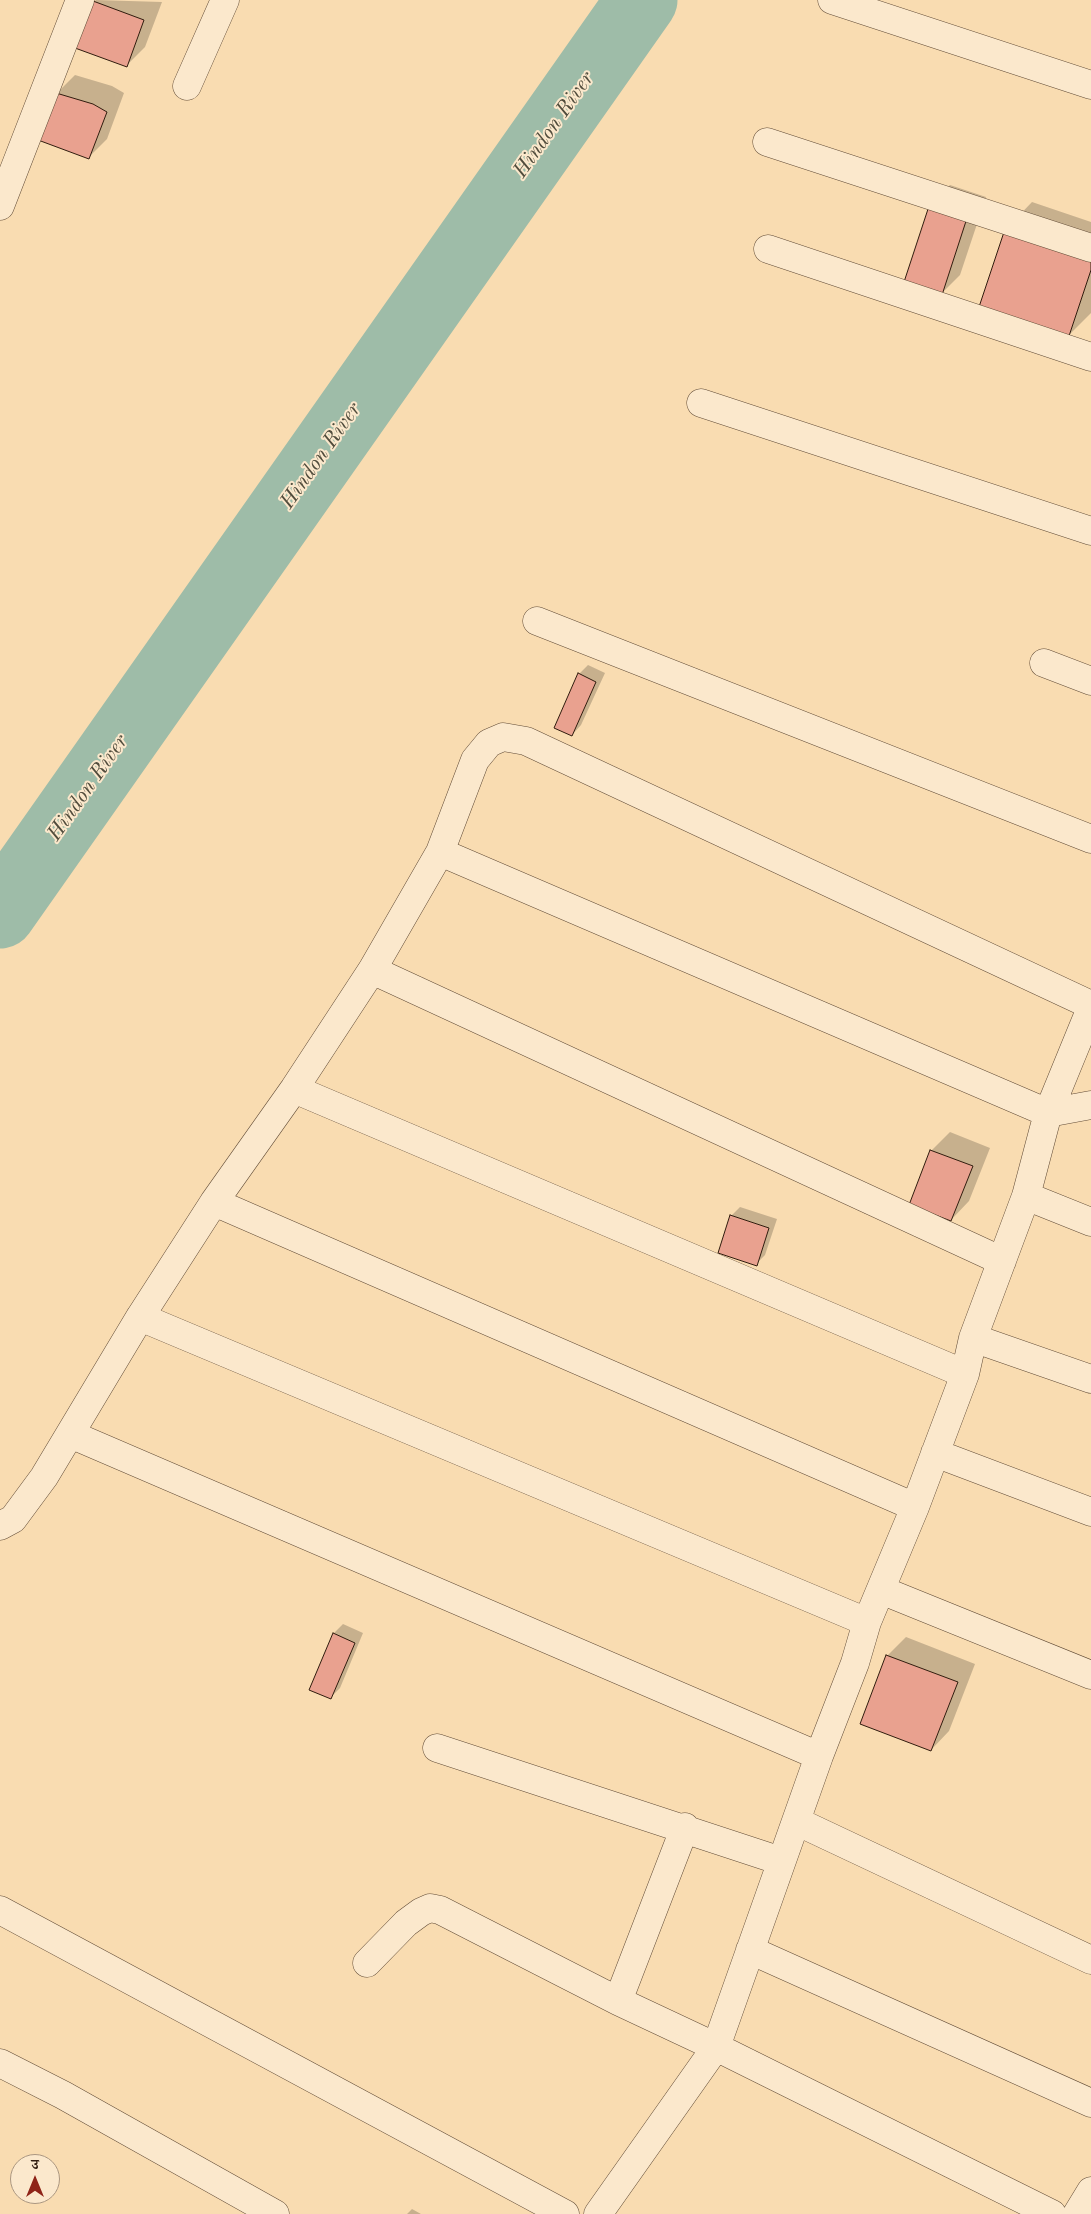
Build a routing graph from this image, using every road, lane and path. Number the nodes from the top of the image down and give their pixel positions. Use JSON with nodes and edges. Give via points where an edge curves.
{"nodes":[{"id":1,"x":80,"y":0,"type":"edge"},
{"id":2,"x":224,"y":0,"type":"edge"},
{"id":3,"x":832,"y":0,"type":"edge"},
{"id":4,"x":1091,"y":85,"type":"edge"},
{"id":5,"x":187,"y":86,"type":"dead end"},
{"id":6,"x":767,"y":142,"type":"dead end"},
{"id":7,"x":0,"y":206,"type":"edge"},
{"id":8,"x":1091,"y":248,"type":"edge"},
{"id":9,"x":768,"y":250,"type":"dead end"},
{"id":10,"x":1091,"y":357,"type":"edge"},
{"id":11,"x":701,"y":403,"type":"dead end"},
{"id":12,"x":1091,"y":531,"type":"edge"},
{"id":13,"x":536,"y":621,"type":"dead end"},
{"id":14,"x":1044,"y":663,"type":"dead end"},
{"id":15,"x":1091,"y":681,"type":"edge"},
{"id":16,"x":1091,"y":839,"type":"edge"},
{"id":17,"x":440,"y":852,"type":"junction"},
{"id":18,"x":372,"y":970,"type":"junction"},
{"id":19,"x":1091,"y":1006,"type":"edge"},
{"id":20,"x":294,"y":1089,"type":"junction"},
{"id":21,"x":1091,"y":1105,"type":"edge"},
{"id":22,"x":1048,"y":1113,"type":"junction"},
{"id":23,"x":1026,"y":1196,"type":"junction"},
{"id":24,"x":214,"y":1202,"type":"junction"},
{"id":25,"x":1091,"y":1222,"type":"edge"},
{"id":26,"x":1002,"y":1261,"type":"junction"},
{"id":27,"x":140,"y":1317,"type":"junction"},
{"id":28,"x":973,"y":1338,"type":"junction"},
{"id":29,"x":965,"y":1374,"type":"junction"},
{"id":30,"x":1091,"y":1379,"type":"edge"},
{"id":31,"x":70,"y":1434,"type":"junction"},
{"id":32,"x":935,"y":1452,"type":"junction"},
{"id":33,"x":915,"y":1507,"type":"junction"},
{"id":34,"x":1091,"y":1512,"type":"edge"},
{"id":35,"x":0,"y":1526,"type":"edge"},
{"id":36,"x":881,"y":1590,"type":"junction"},
{"id":37,"x":867,"y":1622,"type":"junction"},
{"id":38,"x":1091,"y":1675,"type":"edge"},
{"id":39,"x":437,"y":1748,"type":"dead end"},
{"id":40,"x":819,"y":1756,"type":"junction"},
{"id":41,"x":796,"y":1821,"type":"junction"},
{"id":42,"x":685,"y":1827,"type":"junction"},
{"id":43,"x":782,"y":1861,"type":"junction"},
{"id":44,"x":0,"y":1910,"type":"edge"},
{"id":45,"x":750,"y":1950,"type":"junction"},
{"id":46,"x":1091,"y":1960,"type":"edge"},
{"id":47,"x":366,"y":1963,"type":"dead end"},
{"id":48,"x":618,"y":2001,"type":"junction"},
{"id":49,"x":716,"y":2047,"type":"junction"},
{"id":50,"x":0,"y":2062,"type":"edge"},
{"id":51,"x":1091,"y":2104,"type":"edge"},
{"id":52,"x":1091,"y":2191,"type":"edge"},
{"id":53,"x":275,"y":2214,"type":"edge"},
{"id":54,"x":565,"y":2214,"type":"edge"},
{"id":55,"x":598,"y":2214,"type":"edge"},
{"id":56,"x":1052,"y":2214,"type":"edge"},
{"id":57,"x":1077,"y":2214,"type":"edge"}],
"edges":[{"from":1,"to":7,"type":"street"},
{"from":2,"to":5,"type":"street"},
{"from":3,"to":4,"type":"street"},
{"from":6,"to":8,"type":"street"},
{"from":9,"to":10,"type":"street"},
{"from":11,"to":12,"type":"street"},
{"from":13,"to":16,"type":"street"},
{"from":14,"to":15,"type":"street"},
{"from":17,"to":18,"type":"street"},
{"from":17,"to":19,"type":"street","via":[[475,760],[489,743],[503,737],[526,741]]},
{"from":17,"to":22,"type":"street"},
{"from":18,"to":20,"type":"street"},
{"from":18,"to":26,"type":"street"},
{"from":19,"to":22,"type":"street"},
{"from":20,"to":24,"type":"street"},
{"from":20,"to":29,"type":"street"},
{"from":21,"to":22,"type":"street"},
{"from":22,"to":23,"type":"street"},
{"from":23,"to":25,"type":"street"},
{"from":23,"to":26,"type":"street"},
{"from":24,"to":27,"type":"street"},
{"from":24,"to":33,"type":"street"},
{"from":26,"to":28,"type":"street"},
{"from":27,"to":31,"type":"street"},
{"from":27,"to":37,"type":"street"},
{"from":28,"to":29,"type":"street"},
{"from":28,"to":30,"type":"street"},
{"from":29,"to":32,"type":"street"},
{"from":31,"to":35,"type":"street","via":[[13,1519]]},
{"from":31,"to":40,"type":"street"},
{"from":32,"to":33,"type":"street"},
{"from":32,"to":34,"type":"street"},
{"from":33,"to":36,"type":"street"},
{"from":36,"to":37,"type":"street"},
{"from":36,"to":38,"type":"street"},
{"from":37,"to":40,"type":"street","via":[[855,1663]]},
{"from":39,"to":42,"type":"street"},
{"from":40,"to":41,"type":"street"},
{"from":41,"to":43,"type":"street"},
{"from":41,"to":46,"type":"street"},
{"from":42,"to":43,"type":"street"},
{"from":42,"to":48,"type":"street"},
{"from":43,"to":45,"type":"street"},
{"from":44,"to":54,"type":"street"},
{"from":45,"to":49,"type":"street"},
{"from":45,"to":51,"type":"street"},
{"from":47,"to":48,"type":"street","via":[[406,1923],[430,1908],[440,1910]]},
{"from":48,"to":49,"type":"street"},
{"from":49,"to":55,"type":"street"},
{"from":49,"to":56,"type":"street"},
{"from":50,"to":53,"type":"street"},
{"from":52,"to":57,"type":"street"}]}
